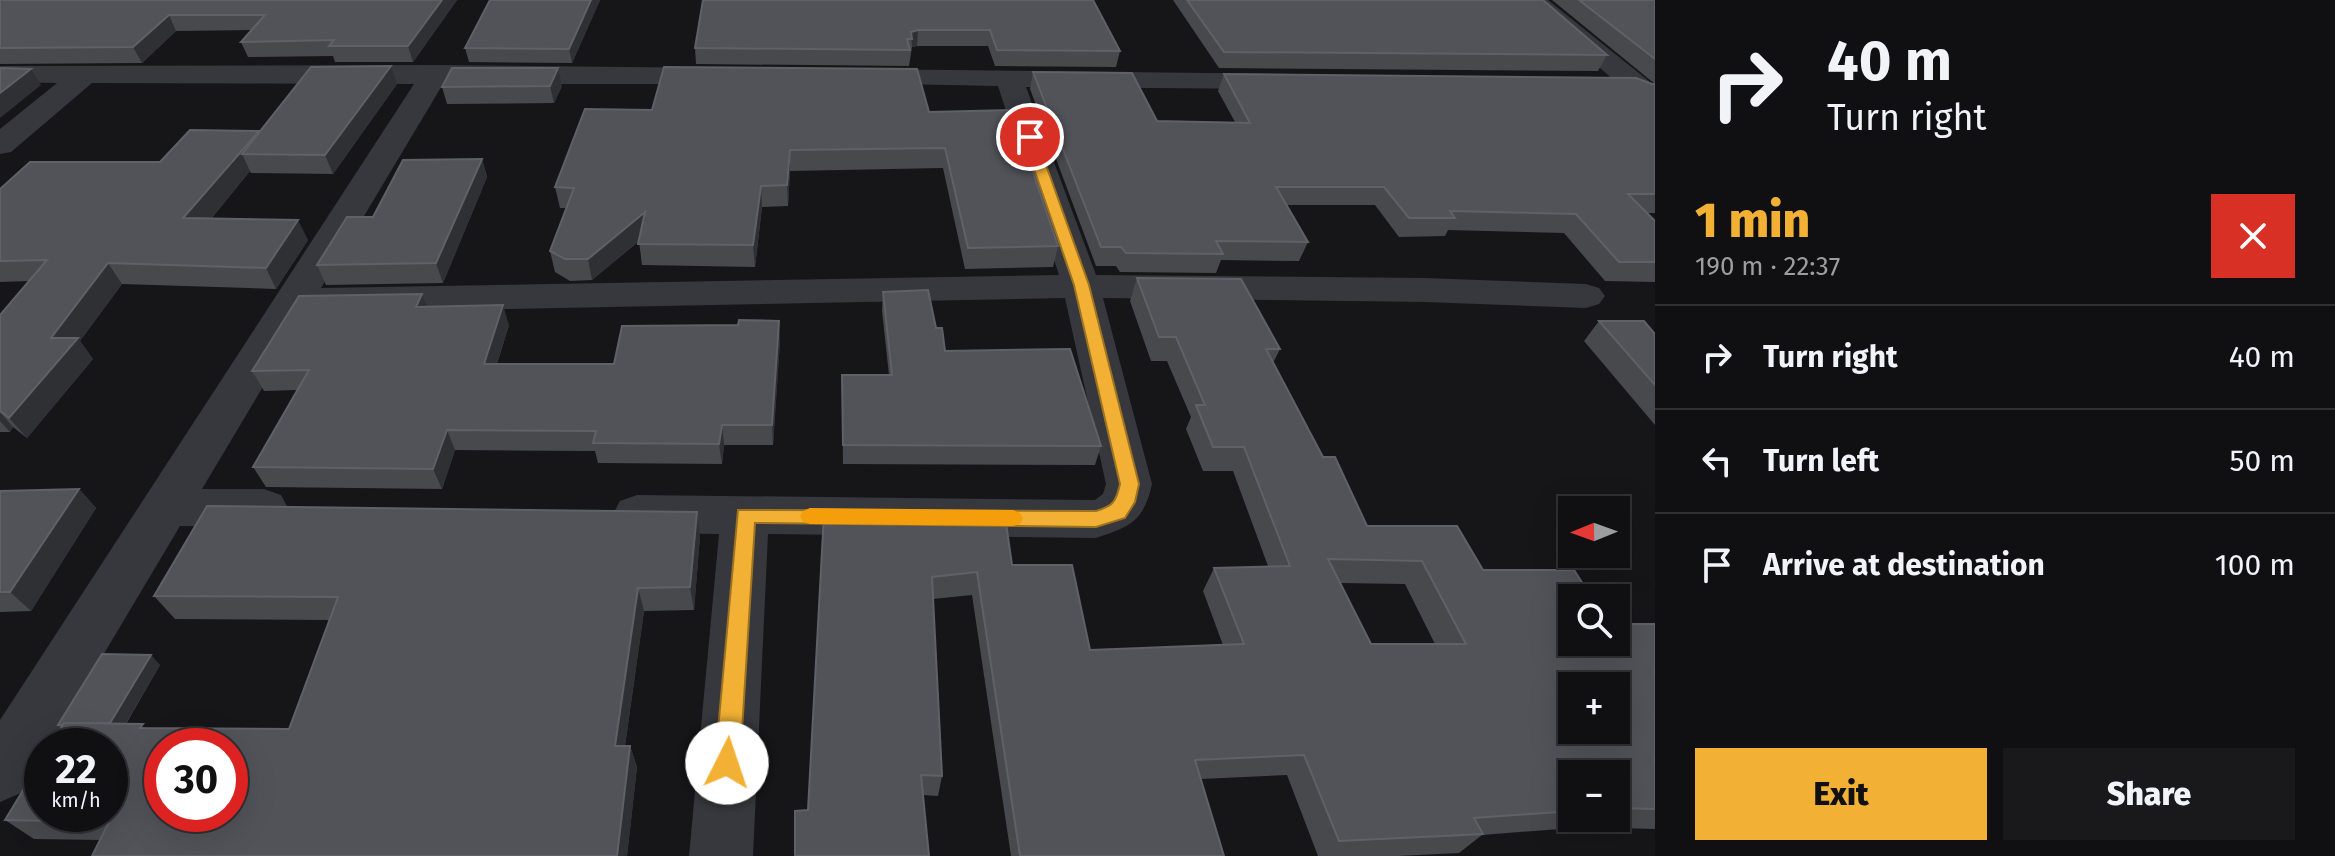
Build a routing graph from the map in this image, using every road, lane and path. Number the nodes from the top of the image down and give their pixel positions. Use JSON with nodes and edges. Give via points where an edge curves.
{"nodes":[{"id":1,"x":1533,"y":0,"type":"edge"},
{"id":2,"x":435,"y":73,"type":"junction"},
{"id":3,"x":0,"y":74,"type":"edge"},
{"id":4,"x":85,"y":74,"type":"junction"},
{"id":5,"x":754,"y":76,"type":"edge"},
{"id":6,"x":834,"y":77,"type":"edge"},
{"id":7,"x":1009,"y":78,"type":"junction"},
{"id":8,"x":1313,"y":80,"type":"edge"},
{"id":9,"x":1584,"y":82,"type":"edge"},
{"id":10,"x":1632,"y":83,"type":"junction"},
{"id":11,"x":1655,"y":101,"type":"edge"},
{"id":12,"x":0,"y":145,"type":"edge"},
{"id":13,"x":1081,"y":285,"type":"junction"},
{"id":14,"x":1586,"y":296,"type":"dead end"},
{"id":15,"x":295,"y":301,"type":"junction"},
{"id":16,"x":167,"y":507,"type":"junction"},
{"id":17,"x":308,"y":509,"type":"edge"},
{"id":18,"x":589,"y":513,"type":"edge"},
{"id":19,"x":745,"y":515,"type":"junction"},
{"id":20,"x":0,"y":773,"type":"edge"},
{"id":21,"x":721,"y":856,"type":"edge"}],
"edges":[{"from":1,"to":10,"type":"street"},
{"from":2,"to":4,"type":"street"},
{"from":2,"to":5,"type":"street"},
{"from":2,"to":15,"type":"street"},
{"from":3,"to":4,"type":"street"},
{"from":4,"to":12,"type":"street"},
{"from":6,"to":7,"type":"street"},
{"from":7,"to":8,"type":"street"},
{"from":7,"to":13,"type":"street"},
{"from":9,"to":10,"type":"street"},
{"from":10,"to":11,"type":"street"},
{"from":13,"to":14,"type":"street","via":[[1423,288]]},
{"from":13,"to":15,"type":"street"},
{"from":13,"to":19,"type":"street","via":[[1129,484],[1118,513],[1096,519]]},
{"from":15,"to":16,"type":"street"},
{"from":16,"to":17,"type":"street"},
{"from":16,"to":20,"type":"street"},
{"from":18,"to":19,"type":"street"},
{"from":19,"to":21,"type":"street"}]}
